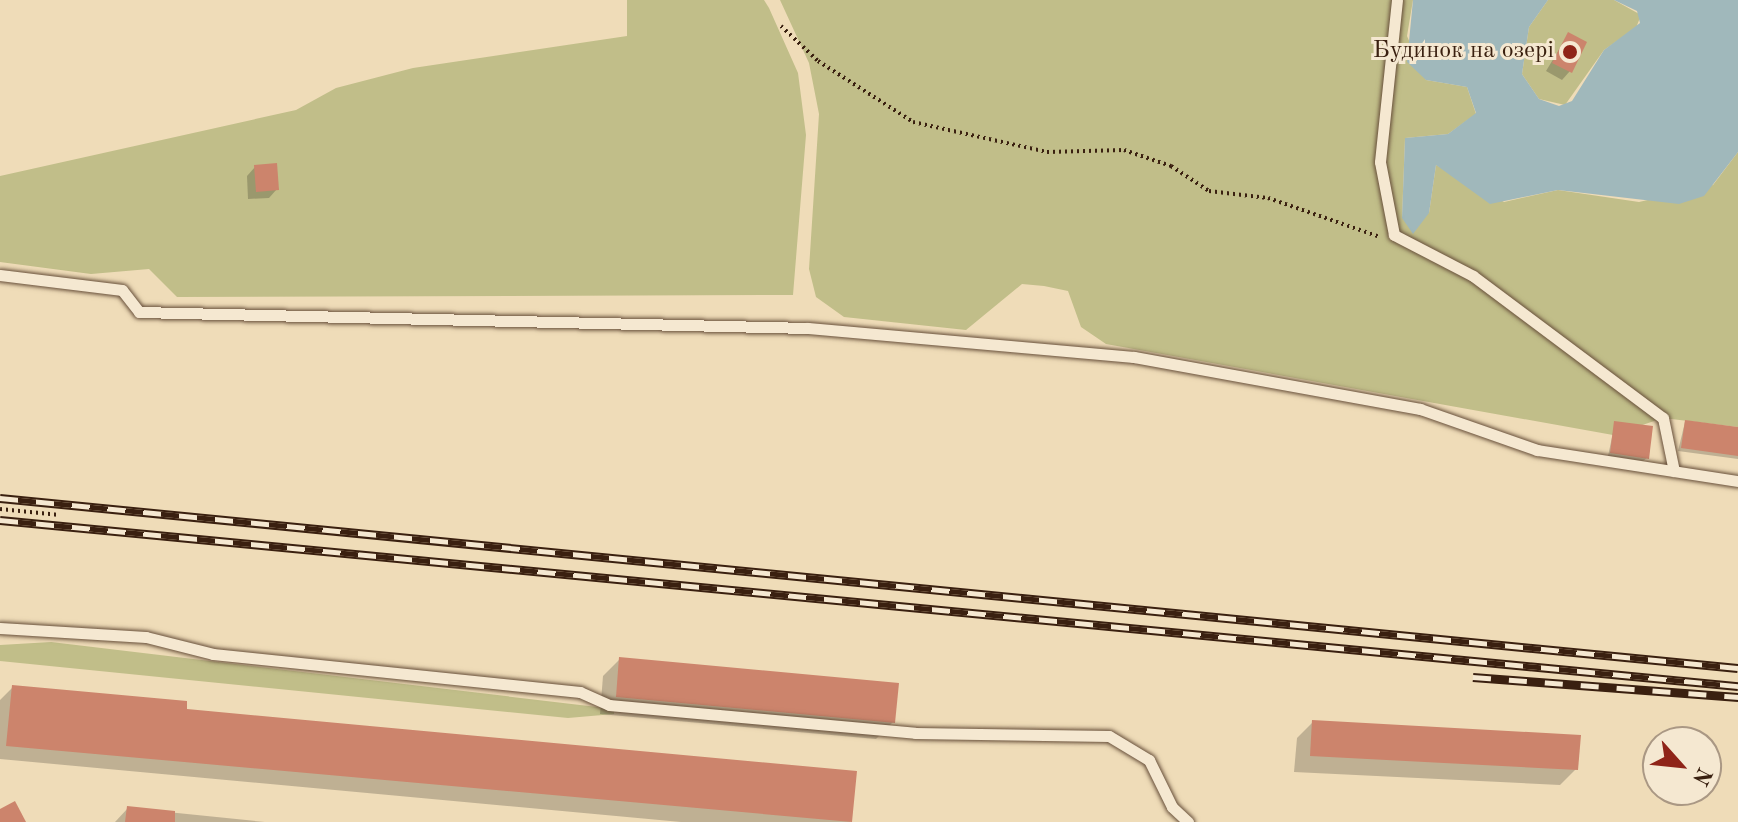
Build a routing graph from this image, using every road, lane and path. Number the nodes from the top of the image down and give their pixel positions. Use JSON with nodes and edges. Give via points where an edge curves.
{"nodes":[{"id":1,"x":1397,"y":0,"type":"edge"},
{"id":2,"x":781,"y":26,"type":"dead end"},
{"id":3,"x":1394,"y":235,"type":"junction"},
{"id":4,"x":0,"y":275,"type":"edge"},
{"id":5,"x":1674,"y":471,"type":"junction"},
{"id":6,"x":1738,"y":481,"type":"edge"},
{"id":7,"x":0,"y":509,"type":"edge"},
{"id":8,"x":60,"y":515,"type":"dead end"},
{"id":9,"x":0,"y":628,"type":"edge"},
{"id":10,"x":1188,"y":822,"type":"edge"}],
"edges":[{"from":1,"to":3,"type":"lane","via":[[1380,162]]},
{"from":2,"to":3,"type":"path","via":[[878,104],[937,131],[1047,152],[1124,150],[1171,166],[1209,191],[1268,198],[1369,238]]},
{"from":3,"to":5,"type":"lane","via":[[1473,276],[1663,418]]},
{"from":4,"to":5,"type":"lane","via":[[122,290],[139,312],[808,328],[1134,357],[1420,409],[1537,450]]},
{"from":5,"to":6,"type":"lane"},
{"from":7,"to":8,"type":"path"},
{"from":9,"to":10,"type":"lane","via":[[146,637],[213,654],[580,692],[609,705],[915,733],[1109,736],[1149,760],[1172,807]]}]}
